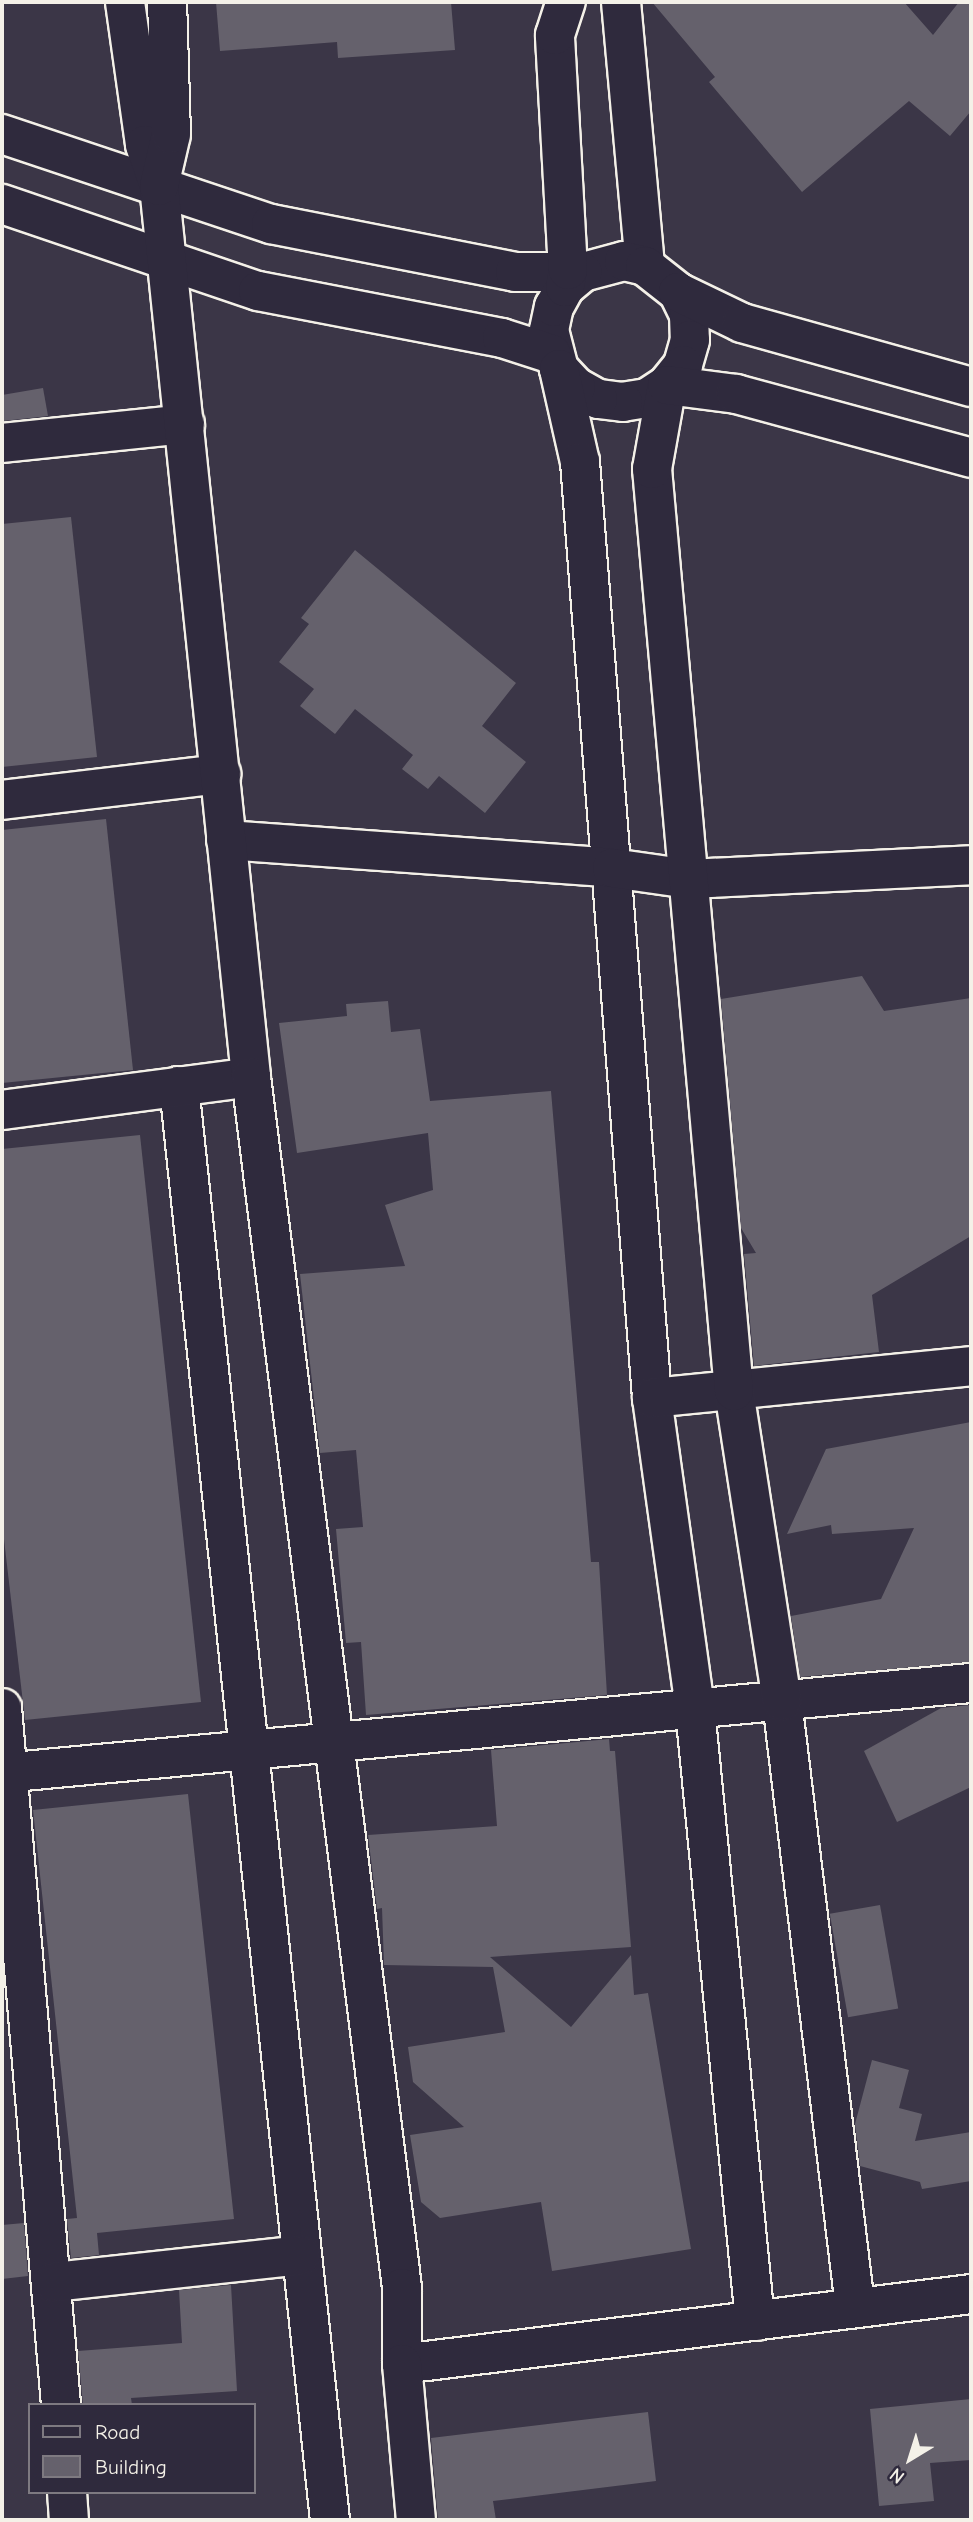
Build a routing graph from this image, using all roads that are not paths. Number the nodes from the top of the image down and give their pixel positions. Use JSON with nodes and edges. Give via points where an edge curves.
{"nodes":[{"id":1,"x":125,"y":2,"type":"edge"},
{"id":2,"x":167,"y":2,"type":"edge"},
{"id":3,"x":566,"y":2,"type":"edge"},
{"id":4,"x":621,"y":2,"type":"edge"},
{"id":5,"x":2,"y":134,"type":"edge"},
{"id":6,"x":159,"y":186,"type":"junction"},
{"id":7,"x":2,"y":204,"type":"edge"},
{"id":8,"x":167,"y":259,"type":"junction"},
{"id":9,"x":645,"y":266,"type":"junction"},
{"id":10,"x":572,"y":276,"type":"junction"},
{"id":11,"x":678,"y":292,"type":"junction"},
{"id":12,"x":556,"y":361,"type":"junction"},
{"id":13,"x":667,"y":384,"type":"junction"},
{"id":14,"x":971,"y":387,"type":"edge"},
{"id":15,"x":185,"y":425,"type":"junction"},
{"id":16,"x":2,"y":443,"type":"edge"},
{"id":17,"x":971,"y":458,"type":"edge"},
{"id":18,"x":221,"y":774,"type":"junction"},
{"id":19,"x":2,"y":800,"type":"edge"},
{"id":20,"x":226,"y":839,"type":"junction"},
{"id":21,"x":971,"y":865,"type":"edge"},
{"id":22,"x":612,"y":868,"type":"junction"},
{"id":23,"x":689,"y":879,"type":"junction"},
{"id":24,"x":251,"y":1077,"type":"junction"},
{"id":25,"x":179,"y":1086,"type":"junction"},
{"id":26,"x":2,"y":1110,"type":"edge"},
{"id":27,"x":971,"y":1367,"type":"edge"},
{"id":28,"x":734,"y":1391,"type":"junction"},
{"id":29,"x":653,"y":1398,"type":"junction"},
{"id":30,"x":971,"y":1683,"type":"edge"},
{"id":31,"x":782,"y":1701,"type":"junction"},
{"id":32,"x":2,"y":1708,"type":"edge"},
{"id":33,"x":695,"y":1709,"type":"junction"},
{"id":34,"x":333,"y":1741,"type":"junction"},
{"id":35,"x":249,"y":1752,"type":"junction"},
{"id":36,"x":6,"y":1773,"type":"edge"},
{"id":37,"x":301,"y":2255,"type":"junction"},
{"id":38,"x":53,"y":2282,"type":"junction"},
{"id":39,"x":971,"y":2294,"type":"edge"},
{"id":40,"x":855,"y":2306,"type":"junction"},
{"id":41,"x":755,"y":2321,"type":"junction"},
{"id":42,"x":402,"y":2364,"type":"junction"},
{"id":43,"x":61,"y":2403,"type":"edge"},
{"id":44,"x":67,"y":2494,"type":"edge"},
{"id":45,"x":69,"y":2520,"type":"edge"},
{"id":46,"x":330,"y":2520,"type":"edge"},
{"id":47,"x":416,"y":2520,"type":"edge"}],
"edges":[{"from":1,"to":6,"type":"street","via":[[145,145]]},
{"from":2,"to":6,"type":"street","via":[[171,134]]},
{"from":3,"to":10,"type":"street","via":[[555,35]]},
{"from":4,"to":9,"type":"street"},
{"from":5,"to":6,"type":"street"},
{"from":6,"to":8,"type":"street"},
{"from":6,"to":10,"type":"street","via":[[271,224],[515,272]]},
{"from":7,"to":8,"type":"street"},
{"from":8,"to":12,"type":"street","via":[[258,291],[502,338]]},
{"from":8,"to":15,"type":"street"},
{"from":9,"to":10,"type":"street","via":[[624,261]]},
{"from":9,"to":11,"type":"street"},
{"from":10,"to":12,"type":"street","via":[[554,307],[549,330]]},
{"from":11,"to":13,"type":"street","via":[[689,315],[690,340],[683,365]]},
{"from":11,"to":14,"type":"street","via":[[742,323]]},
{"from":12,"to":13,"type":"street","via":[[576,387],[598,399],[623,402],[647,398]]},
{"from":12,"to":22,"type":"street","via":[[580,461]]},
{"from":13,"to":17,"type":"street","via":[[736,394]]},
{"from":13,"to":23,"type":"street","via":[[652,469]]},
{"from":15,"to":16,"type":"street"},
{"from":15,"to":18,"type":"street"},
{"from":18,"to":19,"type":"street"},
{"from":18,"to":20,"type":"street"},
{"from":20,"to":22,"type":"street"},
{"from":20,"to":24,"type":"street"},
{"from":21,"to":23,"type":"street"},
{"from":22,"to":23,"type":"street"},
{"from":22,"to":29,"type":"street"},
{"from":23,"to":28,"type":"street"},
{"from":24,"to":25,"type":"street"},
{"from":24,"to":34,"type":"street"},
{"from":25,"to":26,"type":"street"},
{"from":25,"to":35,"type":"street"},
{"from":27,"to":28,"type":"street"},
{"from":28,"to":29,"type":"street"},
{"from":28,"to":31,"type":"street"},
{"from":29,"to":33,"type":"street"},
{"from":30,"to":31,"type":"street"},
{"from":31,"to":33,"type":"street"},
{"from":31,"to":40,"type":"street"},
{"from":32,"to":36,"type":"street"},
{"from":33,"to":34,"type":"street"},
{"from":33,"to":41,"type":"street"},
{"from":34,"to":35,"type":"street"},
{"from":34,"to":42,"type":"street","via":[[402,2288]]},
{"from":35,"to":36,"type":"street"},
{"from":35,"to":37,"type":"street"},
{"from":36,"to":38,"type":"street"},
{"from":37,"to":38,"type":"street"},
{"from":37,"to":46,"type":"street"},
{"from":38,"to":43,"type":"street"},
{"from":39,"to":40,"type":"street"},
{"from":40,"to":41,"type":"street"},
{"from":41,"to":42,"type":"street"},
{"from":42,"to":47,"type":"street"},
{"from":44,"to":45,"type":"street"}]}
